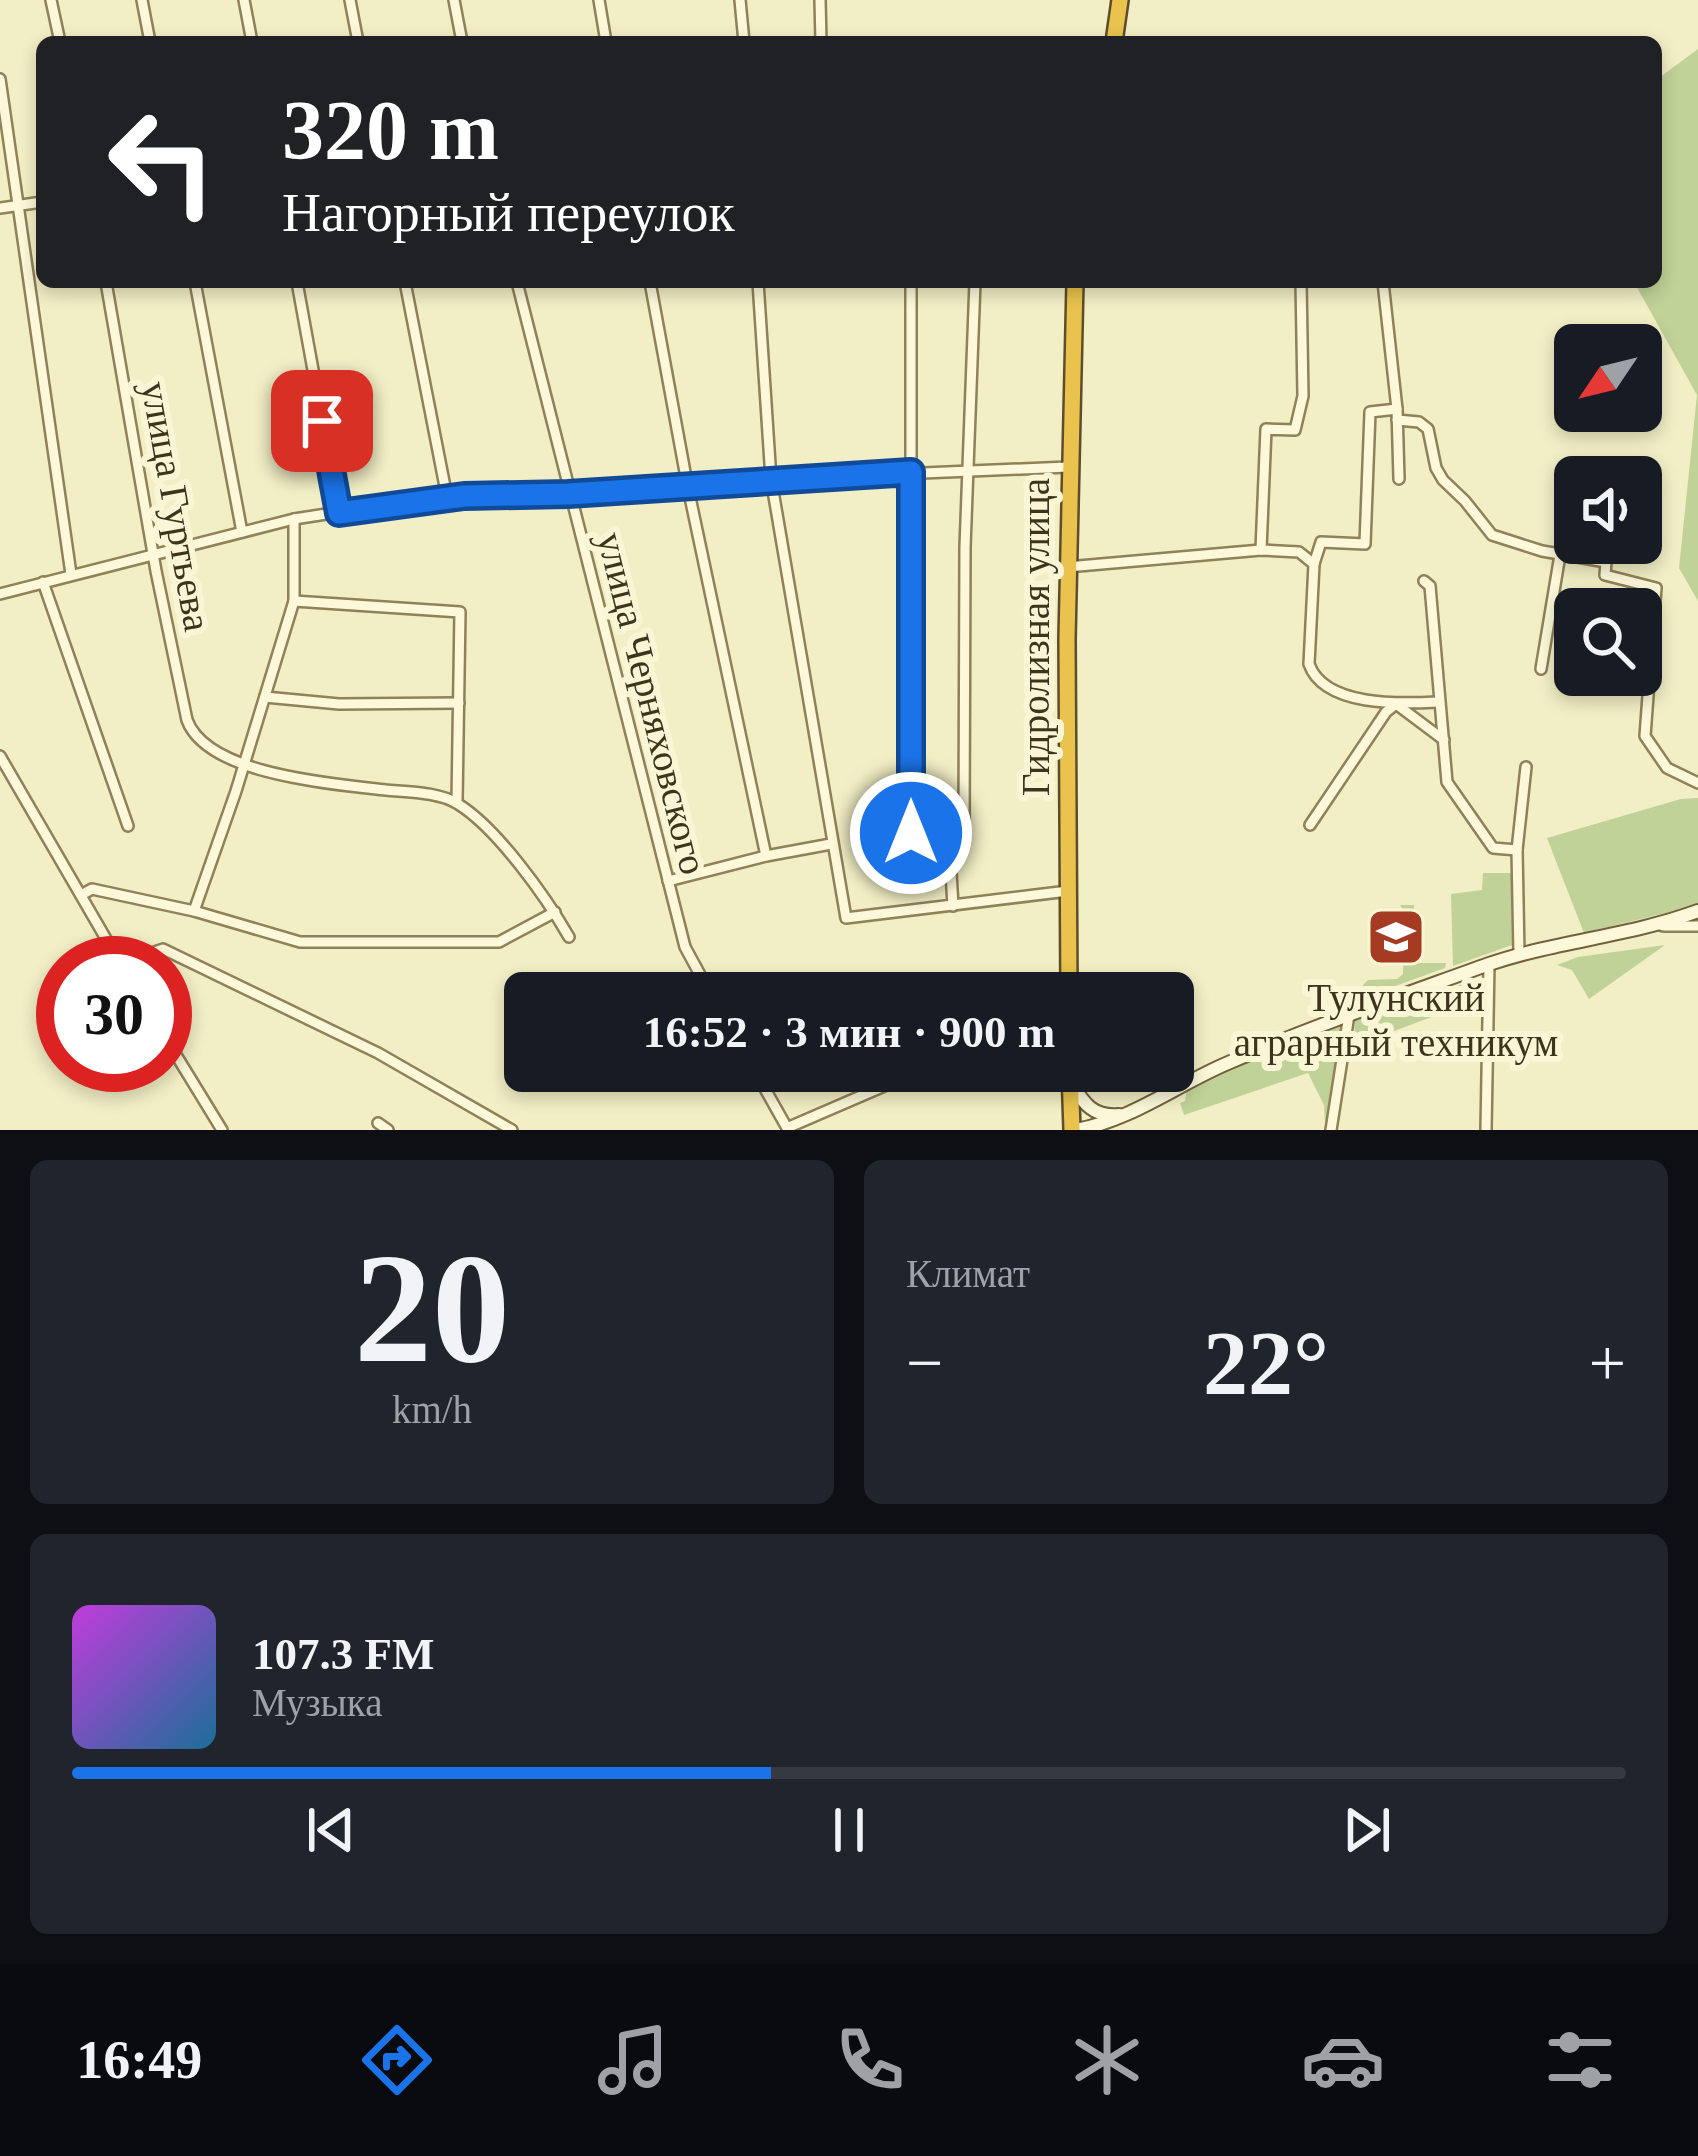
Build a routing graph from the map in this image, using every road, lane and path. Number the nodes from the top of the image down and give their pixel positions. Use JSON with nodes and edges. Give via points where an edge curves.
{"nodes":[{"id":1,"x":51,"y":0,"type":"edge"},
{"id":2,"x":142,"y":0,"type":"edge"},
{"id":3,"x":244,"y":0,"type":"edge"},
{"id":4,"x":350,"y":0,"type":"edge"},
{"id":5,"x":454,"y":0,"type":"edge"},
{"id":6,"x":598,"y":0,"type":"edge"},
{"id":7,"x":740,"y":0,"type":"edge"},
{"id":8,"x":820,"y":0,"type":"edge"},
{"id":9,"x":1120,"y":0,"type":"edge"},
{"id":10,"x":59,"y":36,"type":"edge"},
{"id":11,"x":149,"y":36,"type":"edge"},
{"id":12,"x":251,"y":36,"type":"edge"},
{"id":13,"x":357,"y":36,"type":"edge"},
{"id":14,"x":461,"y":36,"type":"edge"},
{"id":15,"x":605,"y":36,"type":"edge"},
{"id":16,"x":743,"y":36,"type":"edge"},
{"id":17,"x":820,"y":36,"type":"edge"},
{"id":18,"x":1115,"y":36,"type":"edge"},
{"id":19,"x":0,"y":79,"type":"edge"},
{"id":20,"x":36,"y":203,"type":"edge"},
{"id":21,"x":20,"y":205,"type":"junction"},
{"id":22,"x":0,"y":208,"type":"edge"},
{"id":23,"x":107,"y":288,"type":"edge"},
{"id":24,"x":196,"y":288,"type":"edge"},
{"id":25,"x":298,"y":288,"type":"edge"},
{"id":26,"x":406,"y":288,"type":"edge"},
{"id":27,"x":518,"y":288,"type":"edge"},
{"id":28,"x":651,"y":288,"type":"edge"},
{"id":29,"x":758,"y":288,"type":"edge"},
{"id":30,"x":911,"y":288,"type":"edge"},
{"id":31,"x":975,"y":288,"type":"edge"},
{"id":32,"x":1075,"y":288,"type":"edge"},
{"id":33,"x":1301,"y":288,"type":"edge"},
{"id":34,"x":1384,"y":288,"type":"edge"},
{"id":35,"x":1397,"y":414,"type":"junction"},
{"id":36,"x":1068,"y":466,"type":"junction"},
{"id":37,"x":967,"y":470,"type":"junction"},
{"id":38,"x":911,"y":472,"type":"junction"},
{"id":39,"x":771,"y":479,"type":"junction"},
{"id":40,"x":1399,"y":479,"type":"dead end"},
{"id":41,"x":687,"y":484,"type":"junction"},
{"id":42,"x":568,"y":494,"type":"junction"},
{"id":43,"x":447,"y":497,"type":"junction"},
{"id":44,"x":339,"y":513,"type":"junction"},
{"id":45,"x":294,"y":519,"type":"junction"},
{"id":46,"x":242,"y":532,"type":"junction"},
{"id":47,"x":1262,"y":550,"type":"junction"},
{"id":48,"x":1554,"y":553,"type":"edge"},
{"id":49,"x":153,"y":555,"type":"junction"},
{"id":50,"x":1314,"y":563,"type":"junction"},
{"id":51,"x":1558,"y":564,"type":"edge"},
{"id":52,"x":1606,"y":564,"type":"edge"},
{"id":53,"x":1067,"y":567,"type":"junction"},
{"id":54,"x":71,"y":574,"type":"junction"},
{"id":55,"x":1424,"y":581,"type":"dead end"},
{"id":56,"x":43,"y":582,"type":"junction"},
{"id":57,"x":0,"y":594,"type":"edge"},
{"id":58,"x":294,"y":601,"type":"junction"},
{"id":59,"x":1541,"y":669,"type":"dead end"},
{"id":60,"x":266,"y":697,"type":"junction"},
{"id":61,"x":1437,"y":702,"type":"junction"},
{"id":62,"x":459,"y":703,"type":"junction"},
{"id":63,"x":1396,"y":704,"type":"junction"},
{"id":64,"x":1444,"y":740,"type":"junction"},
{"id":65,"x":0,"y":756,"type":"edge"},
{"id":66,"x":245,"y":763,"type":"junction"},
{"id":67,"x":1526,"y":767,"type":"dead end"},
{"id":68,"x":1698,"y":783,"type":"edge"},
{"id":69,"x":457,"y":802,"type":"junction"},
{"id":70,"x":1310,"y":825,"type":"dead end"},
{"id":71,"x":128,"y":826,"type":"dead end"},
{"id":72,"x":949,"y":839,"type":"junction"},
{"id":73,"x":831,"y":844,"type":"junction"},
{"id":74,"x":1517,"y":850,"type":"junction"},
{"id":75,"x":766,"y":856,"type":"junction"},
{"id":76,"x":668,"y":881,"type":"junction"},
{"id":77,"x":1069,"y":891,"type":"junction"},
{"id":78,"x":81,"y":895,"type":"junction"},
{"id":79,"x":953,"y":906,"type":"junction"},
{"id":80,"x":194,"y":911,"type":"junction"},
{"id":81,"x":1698,"y":911,"type":"edge"},
{"id":82,"x":555,"y":912,"type":"junction"},
{"id":83,"x":1658,"y":926,"type":"junction"},
{"id":84,"x":1698,"y":926,"type":"edge"},
{"id":85,"x":105,"y":936,"type":"edge"},
{"id":86,"x":569,"y":937,"type":"dead end"},
{"id":87,"x":1519,"y":954,"type":"junction"},
{"id":88,"x":192,"y":964,"type":"edge"},
{"id":89,"x":1489,"y":964,"type":"junction"},
{"id":90,"x":699,"y":972,"type":"edge"},
{"id":91,"x":1069,"y":972,"type":"edge"},
{"id":92,"x":1349,"y":1015,"type":"junction"},
{"id":93,"x":192,"y":1081,"type":"edge"},
{"id":94,"x":767,"y":1092,"type":"edge"},
{"id":95,"x":870,"y":1092,"type":"edge"},
{"id":96,"x":1072,"y":1092,"type":"edge"},
{"id":97,"x":1078,"y":1092,"type":"edge"},
{"id":98,"x":1149,"y":1103,"type":"junction"},
{"id":99,"x":1132,"y":1112,"type":"junction"},
{"id":100,"x":378,"y":1123,"type":"dead end"},
{"id":101,"x":787,"y":1128,"type":"edge"},
{"id":102,"x":222,"y":1130,"type":"edge"},
{"id":103,"x":388,"y":1130,"type":"edge"},
{"id":104,"x":512,"y":1130,"type":"edge"},
{"id":105,"x":1074,"y":1130,"type":"edge"},
{"id":106,"x":1115,"y":1130,"type":"edge"},
{"id":107,"x":1331,"y":1130,"type":"edge"},
{"id":108,"x":1486,"y":1130,"type":"edge"}],
"edges":[{"from":1,"to":10,"type":"street"},
{"from":2,"to":11,"type":"street"},
{"from":3,"to":12,"type":"street"},
{"from":4,"to":13,"type":"street"},
{"from":5,"to":14,"type":"street"},
{"from":6,"to":15,"type":"street"},
{"from":7,"to":16,"type":"street"},
{"from":8,"to":17,"type":"street"},
{"from":9,"to":18,"type":"highway"},
{"from":19,"to":21,"type":"street"},
{"from":20,"to":21,"type":"street"},
{"from":21,"to":22,"type":"street"},
{"from":21,"to":54,"type":"street"},
{"from":23,"to":49,"type":"street","name":"улица Гуртьева"},
{"from":24,"to":46,"type":"street"},
{"from":25,"to":44,"type":"street"},
{"from":26,"to":43,"type":"street"},
{"from":27,"to":42,"type":"street","name":"улица Черняховского"},
{"from":28,"to":41,"type":"street"},
{"from":29,"to":39,"type":"street"},
{"from":30,"to":38,"type":"street"},
{"from":31,"to":37,"type":"street"},
{"from":32,"to":36,"type":"highway","name":"Гидролизная улица"},
{"from":33,"to":47,"type":"street","via":[[1303,396],[1295,430],[1266,429]]},
{"from":34,"to":35,"type":"street"},
{"from":35,"to":40,"type":"street"},
{"from":35,"to":48,"type":"street","via":[[1428,429],[1436,468],[1487,532]]},
{"from":35,"to":50,"type":"street","via":[[1370,412],[1365,544],[1322,542]]},
{"from":36,"to":37,"type":"street"},
{"from":36,"to":53,"type":"highway","name":"Гидролизная улица"},
{"from":37,"to":38,"type":"street"},
{"from":37,"to":72,"type":"street","via":[[964,829]]},
{"from":38,"to":39,"type":"street"},
{"from":38,"to":72,"type":"street","via":[[911,833],[916,840]]},
{"from":39,"to":41,"type":"street"},
{"from":39,"to":73,"type":"street"},
{"from":41,"to":42,"type":"street"},
{"from":41,"to":75,"type":"street"},
{"from":42,"to":43,"type":"street"},
{"from":42,"to":76,"type":"street","name":"улица Черняховского"},
{"from":43,"to":44,"type":"street"},
{"from":44,"to":45,"type":"street"},
{"from":45,"to":46,"type":"street"},
{"from":45,"to":58,"type":"street"},
{"from":46,"to":49,"type":"street"},
{"from":47,"to":50,"type":"street","via":[[1298,552]]},
{"from":47,"to":53,"type":"street"},
{"from":49,"to":54,"type":"street"},
{"from":49,"to":66,"type":"street","name":"улица Гуртьева","via":[[187,720],[196,739]]},
{"from":50,"to":63,"type":"street","via":[[1313,674],[1337,690]]},
{"from":51,"to":59,"type":"street"},
{"from":52,"to":68,"type":"street","via":[[1605,575],[1656,588],[1645,736],[1667,767]]},
{"from":53,"to":77,"type":"highway","name":"Гидролизная улица"},
{"from":54,"to":56,"type":"street"},
{"from":55,"to":61,"type":"street"},
{"from":56,"to":57,"type":"street"},
{"from":56,"to":71,"type":"street"},
{"from":58,"to":60,"type":"street"},
{"from":58,"to":62,"type":"street","via":[[460,612]]},
{"from":60,"to":62,"type":"street"},
{"from":60,"to":66,"type":"street"},
{"from":61,"to":63,"type":"street"},
{"from":61,"to":64,"type":"street"},
{"from":62,"to":69,"type":"street"},
{"from":63,"to":64,"type":"street"},
{"from":63,"to":70,"type":"street"},
{"from":64,"to":74,"type":"street","via":[[1449,788],[1493,848]]},
{"from":65,"to":78,"type":"street"},
{"from":66,"to":69,"type":"street"},
{"from":66,"to":80,"type":"street"},
{"from":67,"to":74,"type":"street"},
{"from":69,"to":82,"type":"street","via":[[517,860]]},
{"from":72,"to":79,"type":"street"},
{"from":73,"to":75,"type":"street"},
{"from":73,"to":79,"type":"street","via":[[846,918]]},
{"from":74,"to":87,"type":"street"},
{"from":75,"to":76,"type":"street"},
{"from":76,"to":90,"type":"street","name":"улица Черняховского"},
{"from":77,"to":79,"type":"street"},
{"from":77,"to":91,"type":"highway","name":"Гидролизная улица"},
{"from":78,"to":80,"type":"street","via":[[92,889]]},
{"from":78,"to":85,"type":"street"},
{"from":80,"to":82,"type":"street","via":[[300,942],[436,944],[499,942]]},
{"from":81,"to":83,"type":"street"},
{"from":82,"to":86,"type":"street"},
{"from":83,"to":84,"type":"street"},
{"from":83,"to":87,"type":"street"},
{"from":87,"to":89,"type":"street"},
{"from":88,"to":104,"type":"street","via":[[379,1053]]},
{"from":89,"to":92,"type":"street"},
{"from":89,"to":108,"type":"street"},
{"from":92,"to":98,"type":"street"},
{"from":92,"to":107,"type":"street"},
{"from":93,"to":102,"type":"street"},
{"from":94,"to":101,"type":"street"},
{"from":95,"to":101,"type":"street"},
{"from":96,"to":105,"type":"highway"},
{"from":97,"to":99,"type":"street","via":[[1097,1114]]},
{"from":98,"to":99,"type":"street"},
{"from":98,"to":106,"type":"street"},
{"from":99,"to":105,"type":"street"},
{"from":100,"to":103,"type":"street"}]}
